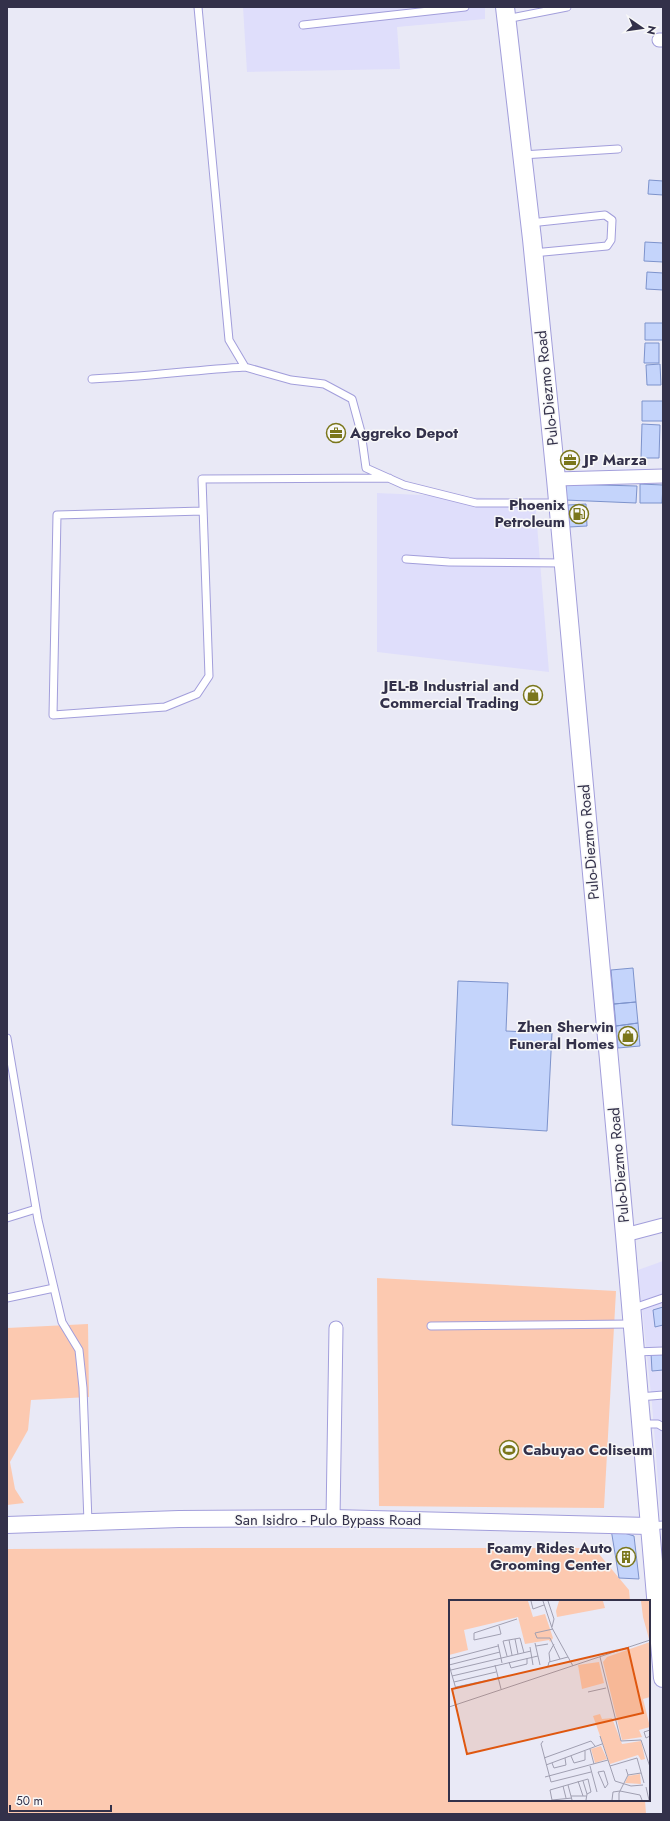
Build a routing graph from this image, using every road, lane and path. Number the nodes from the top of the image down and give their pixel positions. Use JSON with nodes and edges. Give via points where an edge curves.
{"nodes":[{"id":1,"x":198,"y":7,"type":"edge"},
{"id":2,"x":465,"y":7,"type":"edge"},
{"id":3,"x":567,"y":7,"type":"edge"},
{"id":4,"x":505,"y":13,"type":"edge"},
{"id":5,"x":303,"y":25,"type":"dead end"},
{"id":6,"x":618,"y":149,"type":"dead end"},
{"id":7,"x":522,"y":155,"type":"junction"},
{"id":8,"x":529,"y":223,"type":"junction"},
{"id":9,"x":533,"y":253,"type":"junction"},
{"id":10,"x":245,"y":367,"type":"junction"},
{"id":11,"x":92,"y":379,"type":"dead end"},
{"id":12,"x":663,"y":476,"type":"edge"},
{"id":13,"x":389,"y":478,"type":"junction"},
{"id":14,"x":556,"y":479,"type":"junction"},
{"id":15,"x":558,"y":503,"type":"junction"},
{"id":16,"x":203,"y":512,"type":"junction"},
{"id":17,"x":406,"y":559,"type":"dead end"},
{"id":18,"x":564,"y":563,"type":"junction"},
{"id":19,"x":7,"y":1038,"type":"edge"},
{"id":20,"x":36,"y":1209,"type":"junction"},
{"id":21,"x":7,"y":1218,"type":"edge"},
{"id":22,"x":663,"y":1225,"type":"edge"},
{"id":23,"x":625,"y":1235,"type":"junction"},
{"id":24,"x":54,"y":1288,"type":"junction"},
{"id":25,"x":7,"y":1298,"type":"edge"},
{"id":26,"x":663,"y":1298,"type":"edge"},
{"id":27,"x":632,"y":1316,"type":"junction"},
{"id":28,"x":432,"y":1326,"type":"dead end"},
{"id":29,"x":336,"y":1328,"type":"dead end"},
{"id":30,"x":663,"y":1351,"type":"edge"},
{"id":31,"x":635,"y":1352,"type":"junction"},
{"id":32,"x":663,"y":1395,"type":"edge"},
{"id":33,"x":638,"y":1398,"type":"junction"},
{"id":34,"x":641,"y":1424,"type":"junction"},
{"id":35,"x":663,"y":1427,"type":"edge"},
{"id":36,"x":333,"y":1518,"type":"junction"},
{"id":37,"x":88,"y":1523,"type":"junction"},
{"id":38,"x":7,"y":1525,"type":"edge"},
{"id":39,"x":656,"y":1525,"type":"edge"},
{"id":40,"x":663,"y":1678,"type":"edge"}],
"edges":[{"from":1,"to":10,"type":"lane","via":[[229,340]]},
{"from":2,"to":5,"type":"lane"},
{"from":3,"to":4,"type":"lane"},
{"from":4,"to":7,"type":"main road","name":"Pulo-Diezmo Road"},
{"from":6,"to":7,"type":"lane"},
{"from":7,"to":8,"type":"main road","name":"Pulo-Diezmo Road"},
{"from":8,"to":9,"type":"main road","name":"Pulo-Diezmo Road"},
{"from":8,"to":9,"type":"lane","via":[[605,215],[612,220],[611,240],[607,246]]},
{"from":9,"to":14,"type":"main road","name":"Pulo-Diezmo Road"},
{"from":10,"to":11,"type":"lane"},
{"from":10,"to":13,"type":"lane","via":[[291,380],[324,384],[352,399],[361,432],[366,468]]},
{"from":12,"to":14,"type":"street"},
{"from":13,"to":15,"type":"lane","via":[[404,485],[476,503]]},
{"from":13,"to":16,"type":"lane","via":[[202,479]]},
{"from":14,"to":15,"type":"main road","name":"Pulo-Diezmo Road"},
{"from":15,"to":18,"type":"main road","name":"Pulo-Diezmo Road"},
{"from":16,"to":16,"type":"lane","via":[[57,515],[53,715],[165,707],[197,694],[209,676]]},
{"from":17,"to":18,"type":"lane"},
{"from":18,"to":23,"type":"main road","name":"Pulo-Diezmo Road"},
{"from":19,"to":20,"type":"lane"},
{"from":20,"to":21,"type":"lane"},
{"from":20,"to":24,"type":"lane"},
{"from":22,"to":23,"type":"street"},
{"from":23,"to":27,"type":"main road","name":"Pulo-Diezmo Road"},
{"from":24,"to":25,"type":"lane"},
{"from":24,"to":37,"type":"lane","via":[[62,1322],[79,1350],[83,1388]]},
{"from":26,"to":27,"type":"lane"},
{"from":27,"to":28,"type":"lane"},
{"from":27,"to":31,"type":"main road","name":"Pulo-Diezmo Road"},
{"from":29,"to":36,"type":"street"},
{"from":30,"to":31,"type":"lane"},
{"from":31,"to":33,"type":"main road","name":"Pulo-Diezmo Road"},
{"from":32,"to":33,"type":"lane"},
{"from":33,"to":34,"type":"main road","name":"Pulo-Diezmo Road"},
{"from":34,"to":35,"type":"lane","via":[[658,1424]]},
{"from":34,"to":39,"type":"main road","name":"Pulo-Diezmo Road"},
{"from":36,"to":37,"type":"street","name":"San Isidro - Pulo Bypass Road","via":[[179,1519]]},
{"from":36,"to":39,"type":"street","name":"San Isidro - Pulo Bypass Road"},
{"from":37,"to":38,"type":"street","name":"San Isidro - Pulo Bypass Road"},
{"from":39,"to":40,"type":"main road","name":"Pulo-Diezmo Road"}]}
